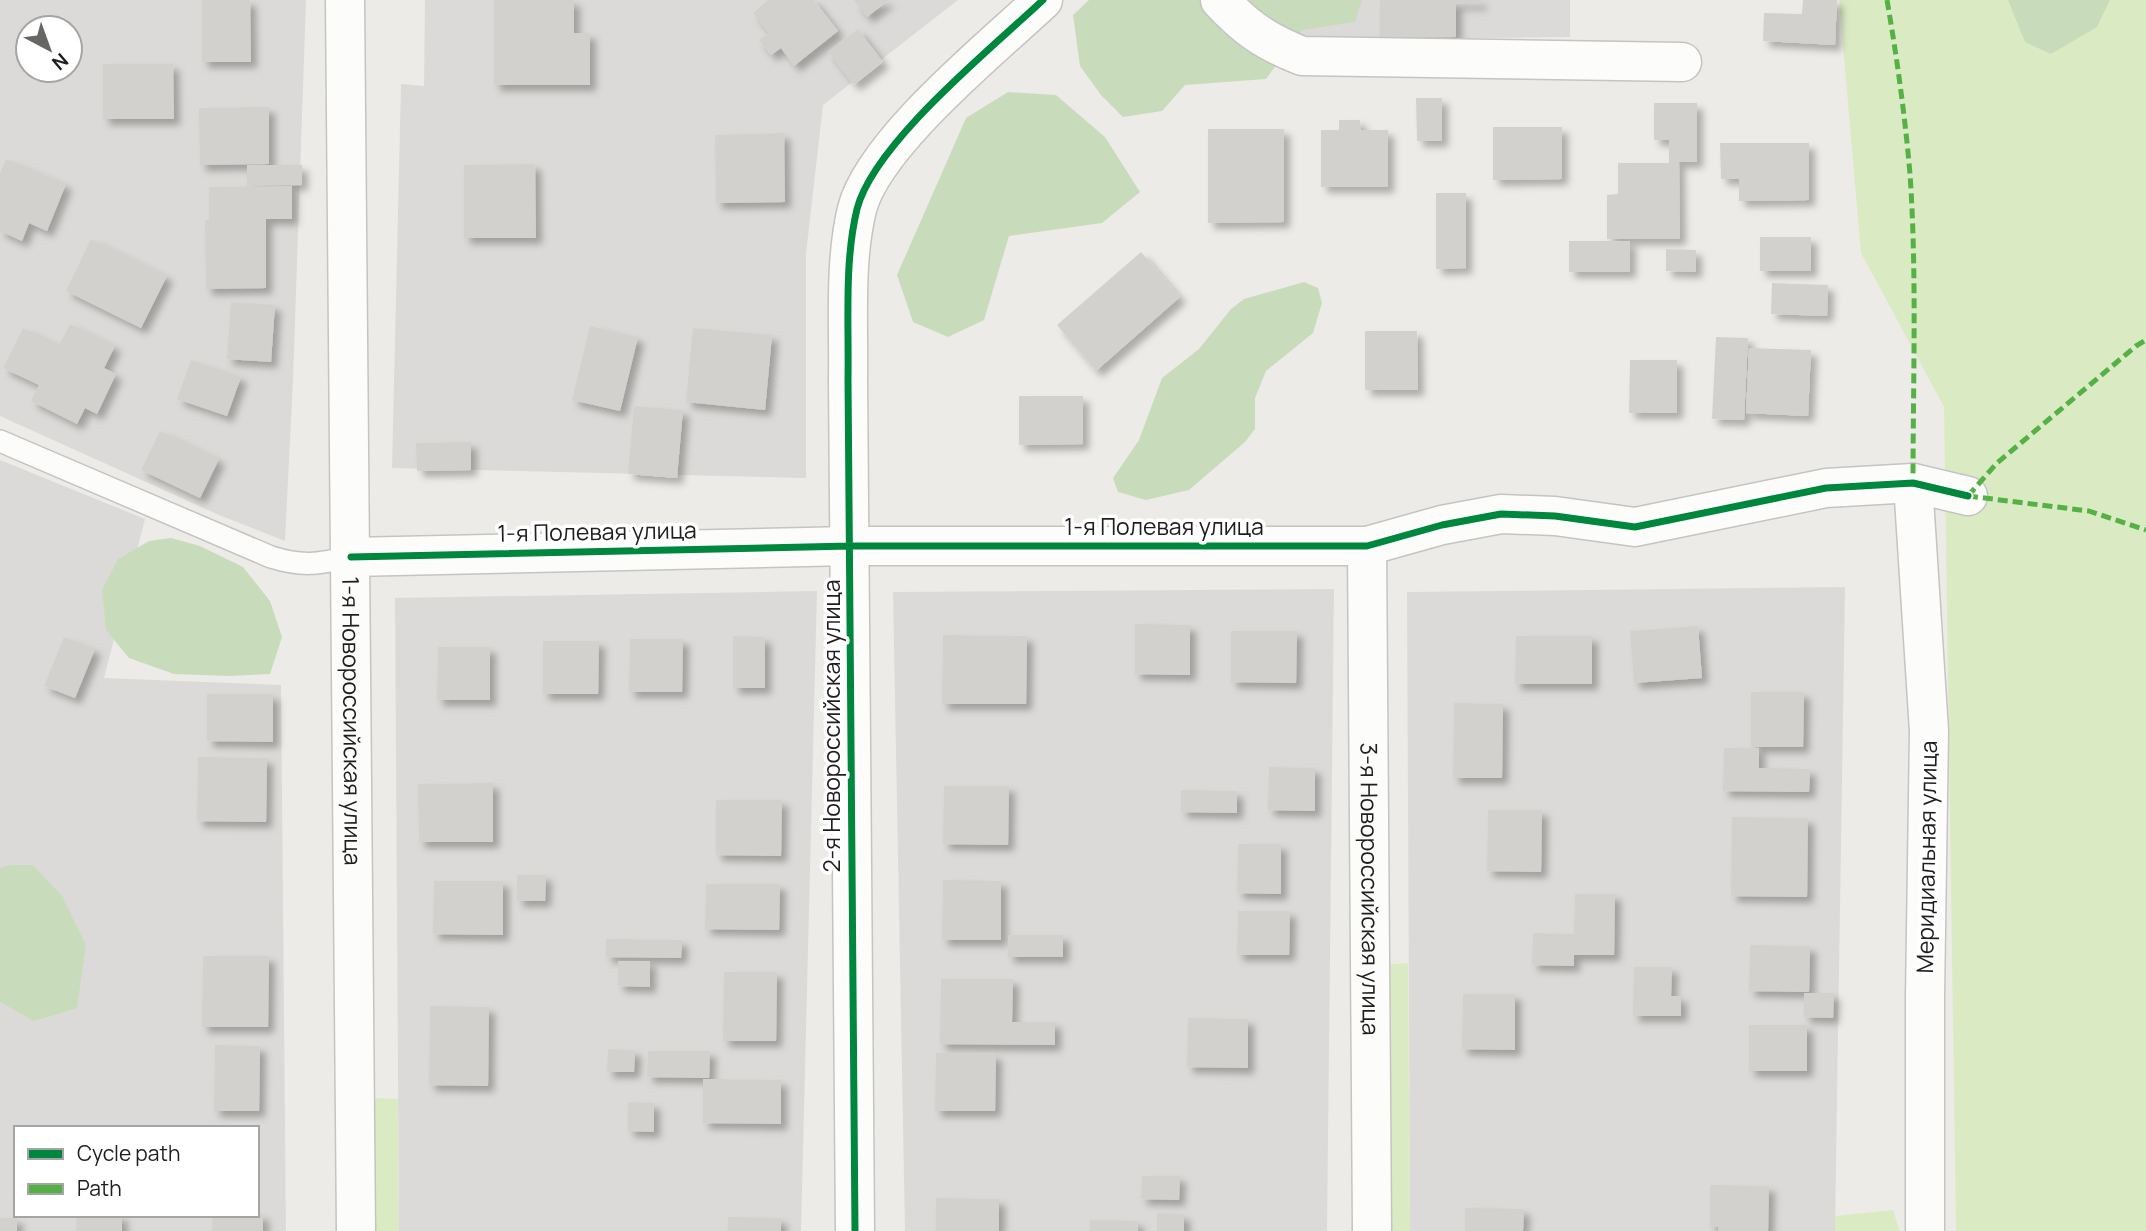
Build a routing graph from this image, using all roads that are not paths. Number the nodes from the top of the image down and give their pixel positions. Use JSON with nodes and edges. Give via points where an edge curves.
{"nodes":[{"id":1,"x":345,"y":0,"type":"edge"},
{"id":2,"x":1043,"y":0,"type":"edge"},
{"id":3,"x":1220,"y":0,"type":"edge"},
{"id":4,"x":1682,"y":62,"type":"dead end"},
{"id":5,"x":0,"y":441,"type":"edge"},
{"id":6,"x":1913,"y":483,"type":"junction"},
{"id":7,"x":1968,"y":496,"type":"dead end"},
{"id":8,"x":850,"y":546,"type":"junction"},
{"id":9,"x":1367,"y":546,"type":"junction"},
{"id":10,"x":351,"y":557,"type":"junction"},
{"id":11,"x":356,"y":1231,"type":"edge"},
{"id":12,"x":855,"y":1231,"type":"edge"},
{"id":13,"x":1372,"y":1231,"type":"edge"},
{"id":14,"x":1925,"y":1231,"type":"edge"}],
"edges":[{"from":1,"to":10,"type":"street","name":"1-я Новороссийская улица"},
{"from":2,"to":8,"type":"street","name":"2-я Новороссийская улица","via":[[900,138],[872,172],[858,208],[849,265]]},
{"from":3,"to":4,"type":"street","via":[[1267,42],[1302,56]]},
{"from":5,"to":10,"type":"lane","via":[[271,557],[293,564]]},
{"from":6,"to":7,"type":"street","name":"1-я Полевая улица"},
{"from":6,"to":9,"type":"street","name":"1-я Полевая улица","via":[[1826,488],[1634,527],[1501,514]]},
{"from":6,"to":14,"type":"street","name":"Меридиальная улица","via":[[1929,731]]},
{"from":8,"to":9,"type":"street","name":"1-я Полевая улица"},
{"from":8,"to":10,"type":"street","name":"1-я Полевая улица"},
{"from":8,"to":12,"type":"street","name":"2-я Новороссийская улица"},
{"from":9,"to":13,"type":"street","name":"3-я Новороссийская улица"},
{"from":10,"to":11,"type":"street","name":"1-я Новороссийская улица"}]}
